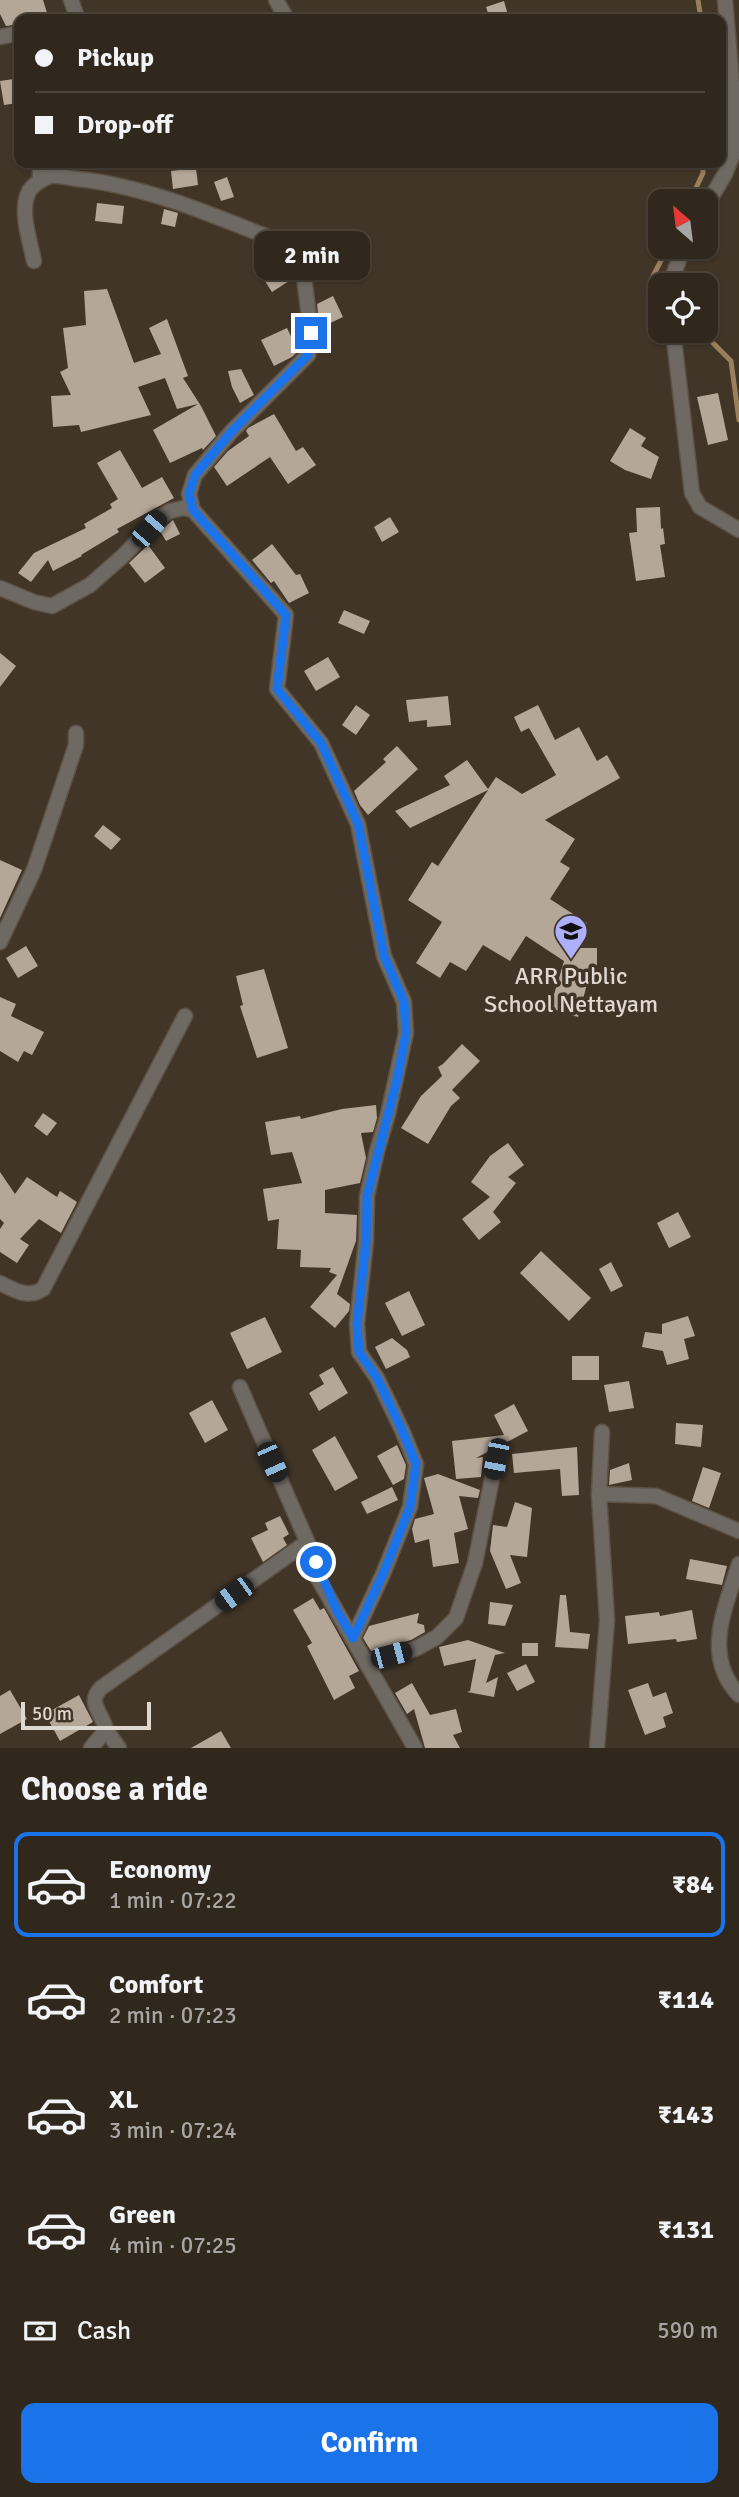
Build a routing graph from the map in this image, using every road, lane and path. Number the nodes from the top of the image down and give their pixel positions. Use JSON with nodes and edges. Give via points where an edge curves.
{"nodes":[{"id":1,"x":725,"y":0,"type":"edge"},
{"id":2,"x":40,"y":168,"type":"edge"},
{"id":3,"x":40,"y":180,"type":"junction"},
{"id":4,"x":716,"y":189,"type":"edge"},
{"id":5,"x":34,"y":261,"type":"dead end"},
{"id":6,"x":674,"y":343,"type":"edge"},
{"id":7,"x":193,"y":510,"type":"junction"},
{"id":8,"x":739,"y":530,"type":"edge"},
{"id":9,"x":0,"y":588,"type":"edge"},
{"id":10,"x":76,"y":733,"type":"dead end"},
{"id":11,"x":0,"y":942,"type":"edge"},
{"id":12,"x":185,"y":1016,"type":"dead end"},
{"id":13,"x":0,"y":1283,"type":"edge"},
{"id":14,"x":240,"y":1387,"type":"dead end"},
{"id":15,"x":602,"y":1432,"type":"dead end"},
{"id":16,"x":496,"y":1459,"type":"dead end"},
{"id":17,"x":599,"y":1494,"type":"junction"},
{"id":18,"x":739,"y":1531,"type":"edge"},
{"id":19,"x":739,"y":1564,"type":"edge"},
{"id":20,"x":337,"y":1611,"type":"junction"},
{"id":21,"x":353,"y":1638,"type":"junction"},
{"id":22,"x":366,"y":1662,"type":"junction"},
{"id":23,"x":739,"y":1695,"type":"edge"},
{"id":24,"x":106,"y":1730,"type":"junction"},
{"id":25,"x":91,"y":1748,"type":"edge"},
{"id":26,"x":119,"y":1748,"type":"edge"},
{"id":27,"x":415,"y":1748,"type":"edge"},
{"id":28,"x":597,"y":1748,"type":"edge"}],
"edges":[{"from":1,"to":4,"type":"street","via":[[733,154]]},
{"from":2,"to":3,"type":"street"},
{"from":3,"to":5,"type":"street","via":[[30,190],[26,213]]},
{"from":3,"to":7,"type":"street","via":[[52,176],[107,182],[196,209],[300,253],[311,333],[308,355],[195,475],[189,494]]},
{"from":6,"to":8,"type":"street","via":[[692,493],[700,508]]},
{"from":7,"to":9,"type":"street","via":[[170,511],[159,518],[90,585],[52,606]]},
{"from":7,"to":21,"type":"street","via":[[286,615],[277,689],[321,743],[358,824],[384,956],[404,1002],[406,1033],[367,1196],[357,1324],[359,1352],[377,1378],[416,1464],[410,1507]]},
{"from":10,"to":11,"type":"street","via":[[76,745],[34,870]]},
{"from":12,"to":13,"type":"street","via":[[43,1289],[25,1294]]},
{"from":14,"to":20,"type":"street"},
{"from":15,"to":17,"type":"street"},
{"from":16,"to":22,"type":"street","via":[[475,1563],[456,1618],[437,1637],[415,1649]]},
{"from":17,"to":18,"type":"street","via":[[656,1496]]},
{"from":17,"to":28,"type":"street","via":[[607,1620]]},
{"from":19,"to":23,"type":"street","via":[[719,1626],[718,1661]]},
{"from":20,"to":21,"type":"street"},
{"from":20,"to":24,"type":"street","via":[[300,1547],[101,1688],[93,1702]]},
{"from":21,"to":22,"type":"street"},
{"from":22,"to":27,"type":"street"},
{"from":24,"to":25,"type":"street"},
{"from":24,"to":26,"type":"street"}]}
